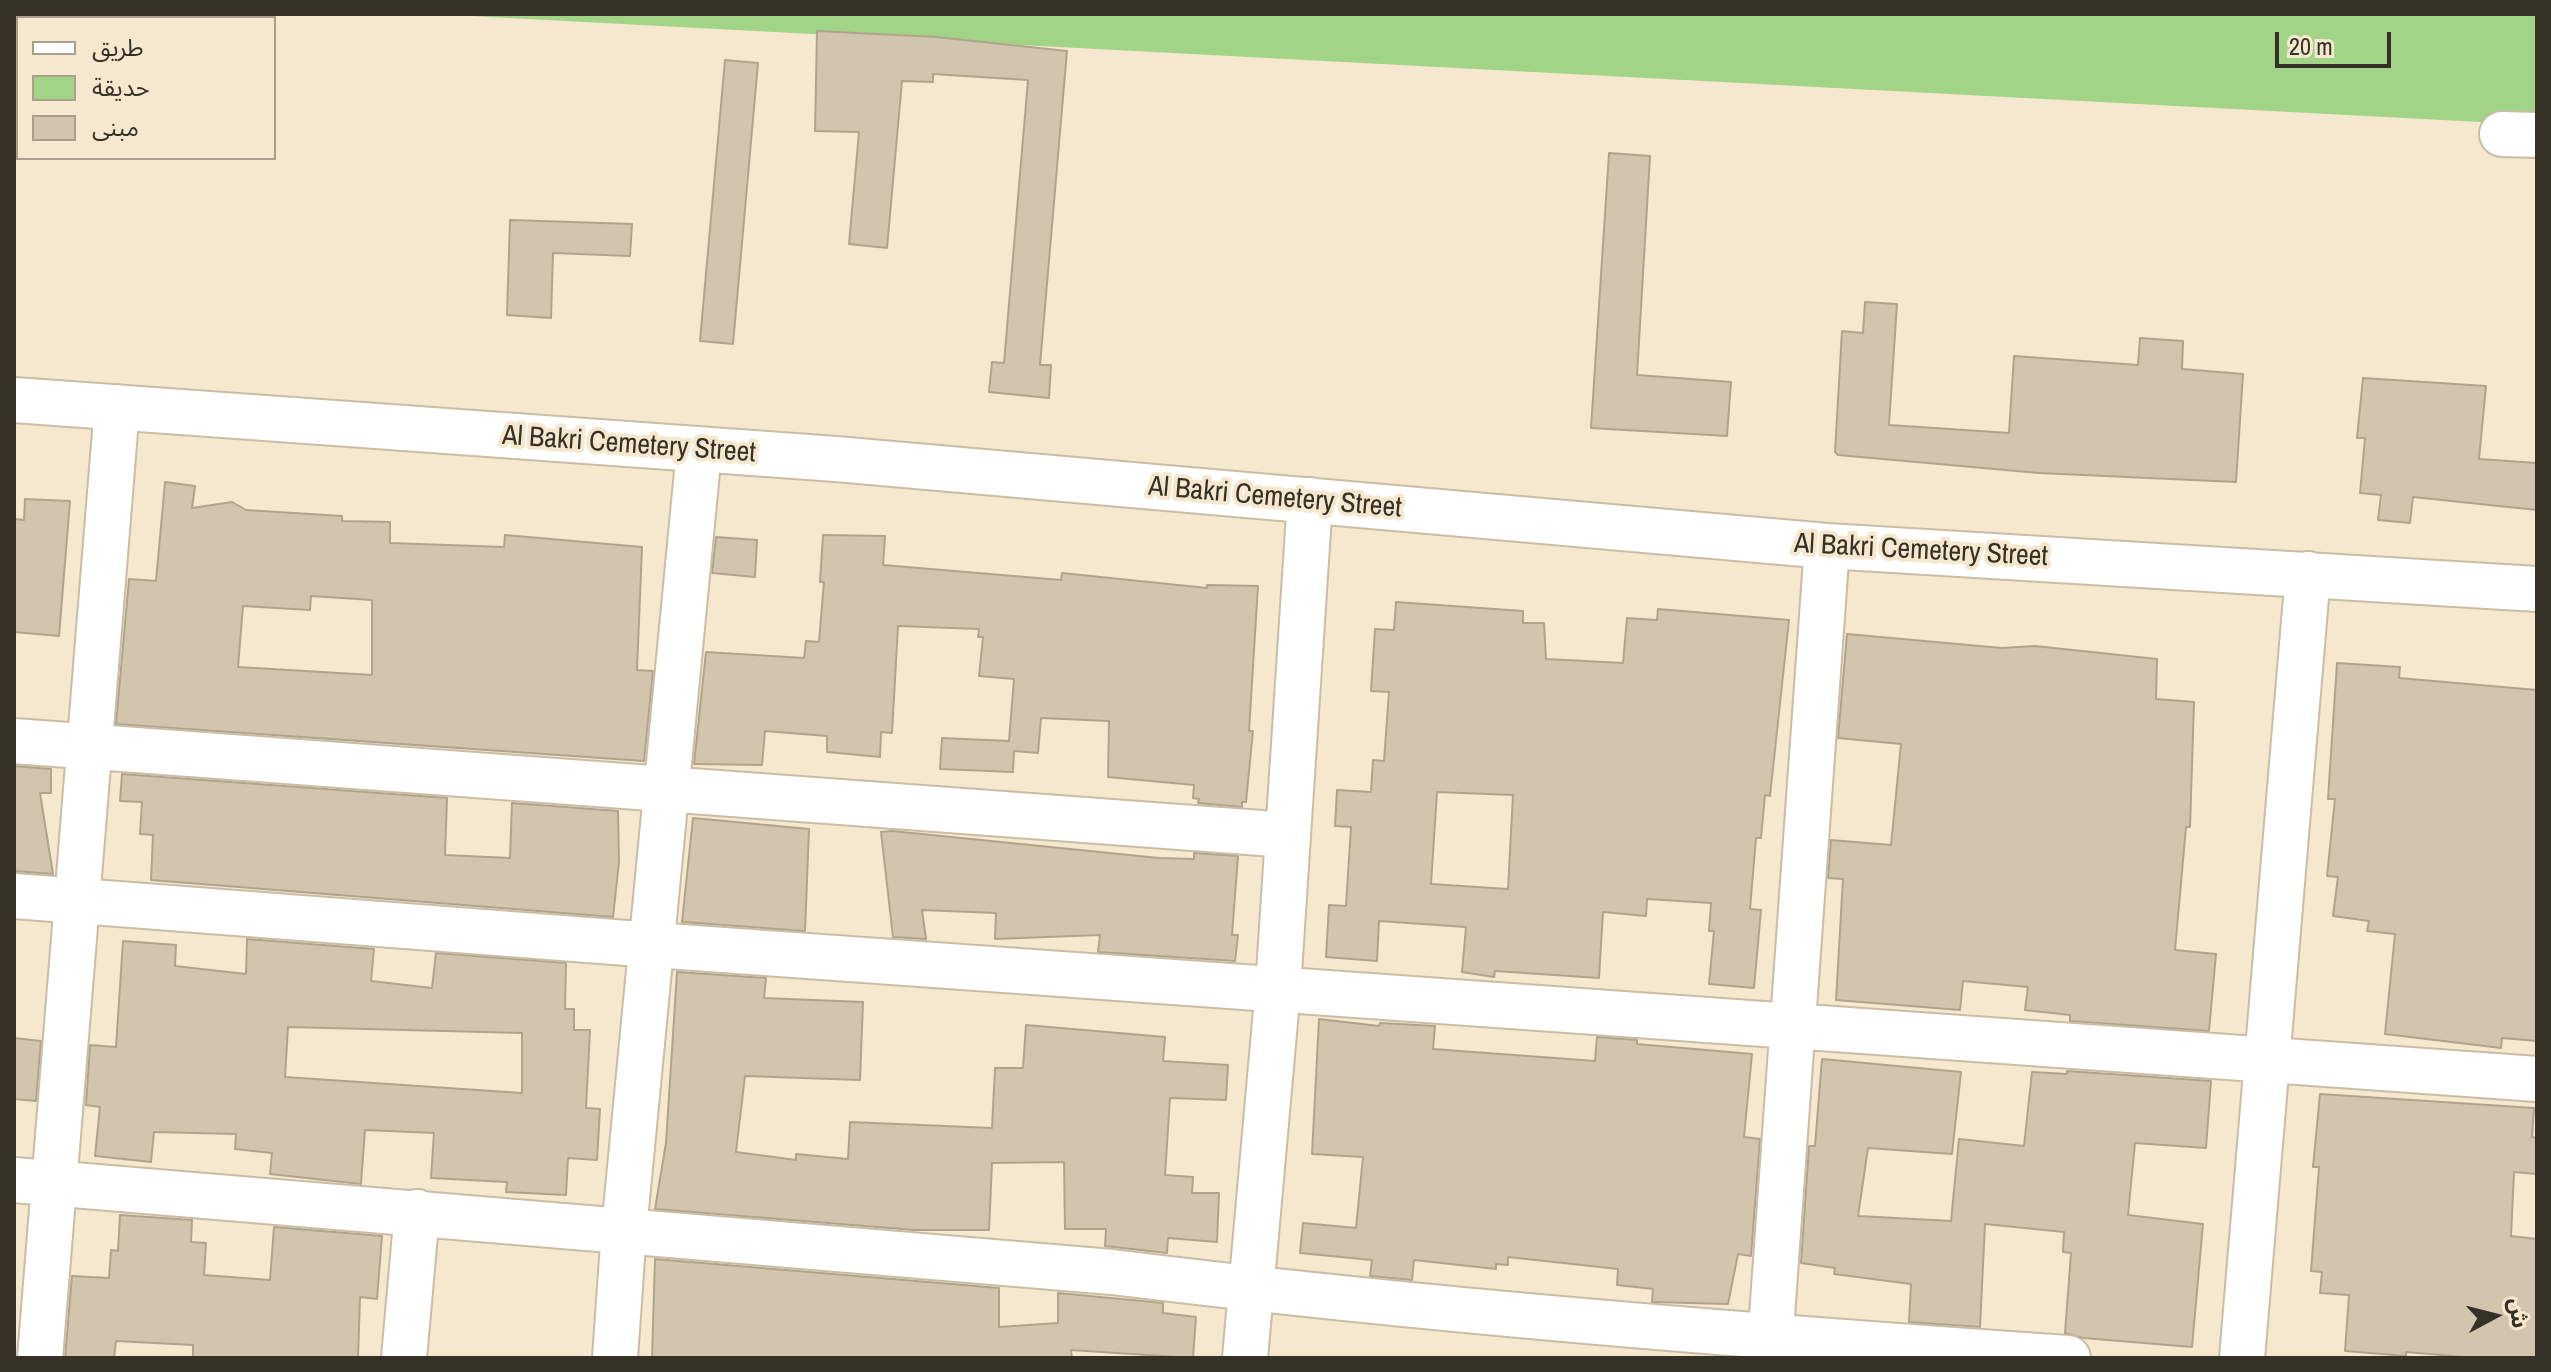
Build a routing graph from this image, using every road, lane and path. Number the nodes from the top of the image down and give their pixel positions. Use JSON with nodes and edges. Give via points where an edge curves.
{"nodes":[{"id":1,"x":14,"y":400,"type":"edge"},
{"id":2,"x":117,"y":407,"type":"junction"},
{"id":3,"x":699,"y":451,"type":"junction"},
{"id":4,"x":1310,"y":500,"type":"junction"},
{"id":5,"x":1827,"y":546,"type":"junction"},
{"id":6,"x":2308,"y":574,"type":"junction"},
{"id":7,"x":2537,"y":589,"type":"edge"},
{"id":8,"x":14,"y":741,"type":"edge"},
{"id":9,"x":87,"y":746,"type":"junction"},
{"id":10,"x":666,"y":790,"type":"junction"},
{"id":11,"x":1288,"y":835,"type":"junction"},
{"id":12,"x":14,"y":896,"type":"edge"},
{"id":13,"x":74,"y":900,"type":"junction"},
{"id":14,"x":653,"y":945,"type":"junction"},
{"id":15,"x":1278,"y":988,"type":"junction"},
{"id":16,"x":1793,"y":1028,"type":"junction"},
{"id":17,"x":2268,"y":1059,"type":"junction"},
{"id":18,"x":2537,"y":1079,"type":"edge"},
{"id":19,"x":14,"y":1180,"type":"edge"},
{"id":20,"x":57,"y":1184,"type":"junction"},
{"id":21,"x":417,"y":1212,"type":"junction"},
{"id":22,"x":624,"y":1230,"type":"junction"},
{"id":23,"x":1250,"y":1289,"type":"junction"},
{"id":24,"x":1770,"y":1348,"type":"edge"},
{"id":25,"x":40,"y":1358,"type":"edge"},
{"id":26,"x":404,"y":1358,"type":"edge"},
{"id":27,"x":615,"y":1358,"type":"edge"},
{"id":28,"x":1245,"y":1358,"type":"edge"},
{"id":29,"x":2068,"y":1358,"type":"edge"},
{"id":30,"x":2242,"y":1358,"type":"edge"}],
"edges":[{"from":1,"to":2,"type":"street","name":"Al Bakri Cemetery Street"},
{"from":2,"to":3,"type":"street","name":"Al Bakri Cemetery Street"},
{"from":2,"to":9,"type":"street"},
{"from":3,"to":4,"type":"street","name":"Al Bakri Cemetery Street"},
{"from":3,"to":10,"type":"street"},
{"from":4,"to":5,"type":"street","name":"Al Bakri Cemetery Street"},
{"from":4,"to":11,"type":"street"},
{"from":5,"to":6,"type":"street","name":"Al Bakri Cemetery Street"},
{"from":5,"to":16,"type":"street"},
{"from":6,"to":7,"type":"street","name":"Al Bakri Cemetery Street"},
{"from":6,"to":17,"type":"street"},
{"from":8,"to":9,"type":"street"},
{"from":9,"to":10,"type":"street"},
{"from":9,"to":13,"type":"street"},
{"from":10,"to":11,"type":"street"},
{"from":10,"to":14,"type":"street"},
{"from":11,"to":15,"type":"street"},
{"from":12,"to":13,"type":"street"},
{"from":13,"to":14,"type":"street"},
{"from":13,"to":20,"type":"street"},
{"from":14,"to":15,"type":"street"},
{"from":14,"to":22,"type":"street"},
{"from":15,"to":16,"type":"street"},
{"from":15,"to":23,"type":"street"},
{"from":16,"to":17,"type":"street"},
{"from":16,"to":24,"type":"street"},
{"from":17,"to":18,"type":"street"},
{"from":17,"to":30,"type":"street"},
{"from":19,"to":20,"type":"street"},
{"from":20,"to":21,"type":"street"},
{"from":20,"to":25,"type":"street"},
{"from":21,"to":22,"type":"street"},
{"from":21,"to":26,"type":"street"},
{"from":22,"to":23,"type":"street"},
{"from":22,"to":27,"type":"street"},
{"from":23,"to":24,"type":"street"},
{"from":23,"to":28,"type":"street"},
{"from":24,"to":29,"type":"street"}]}
